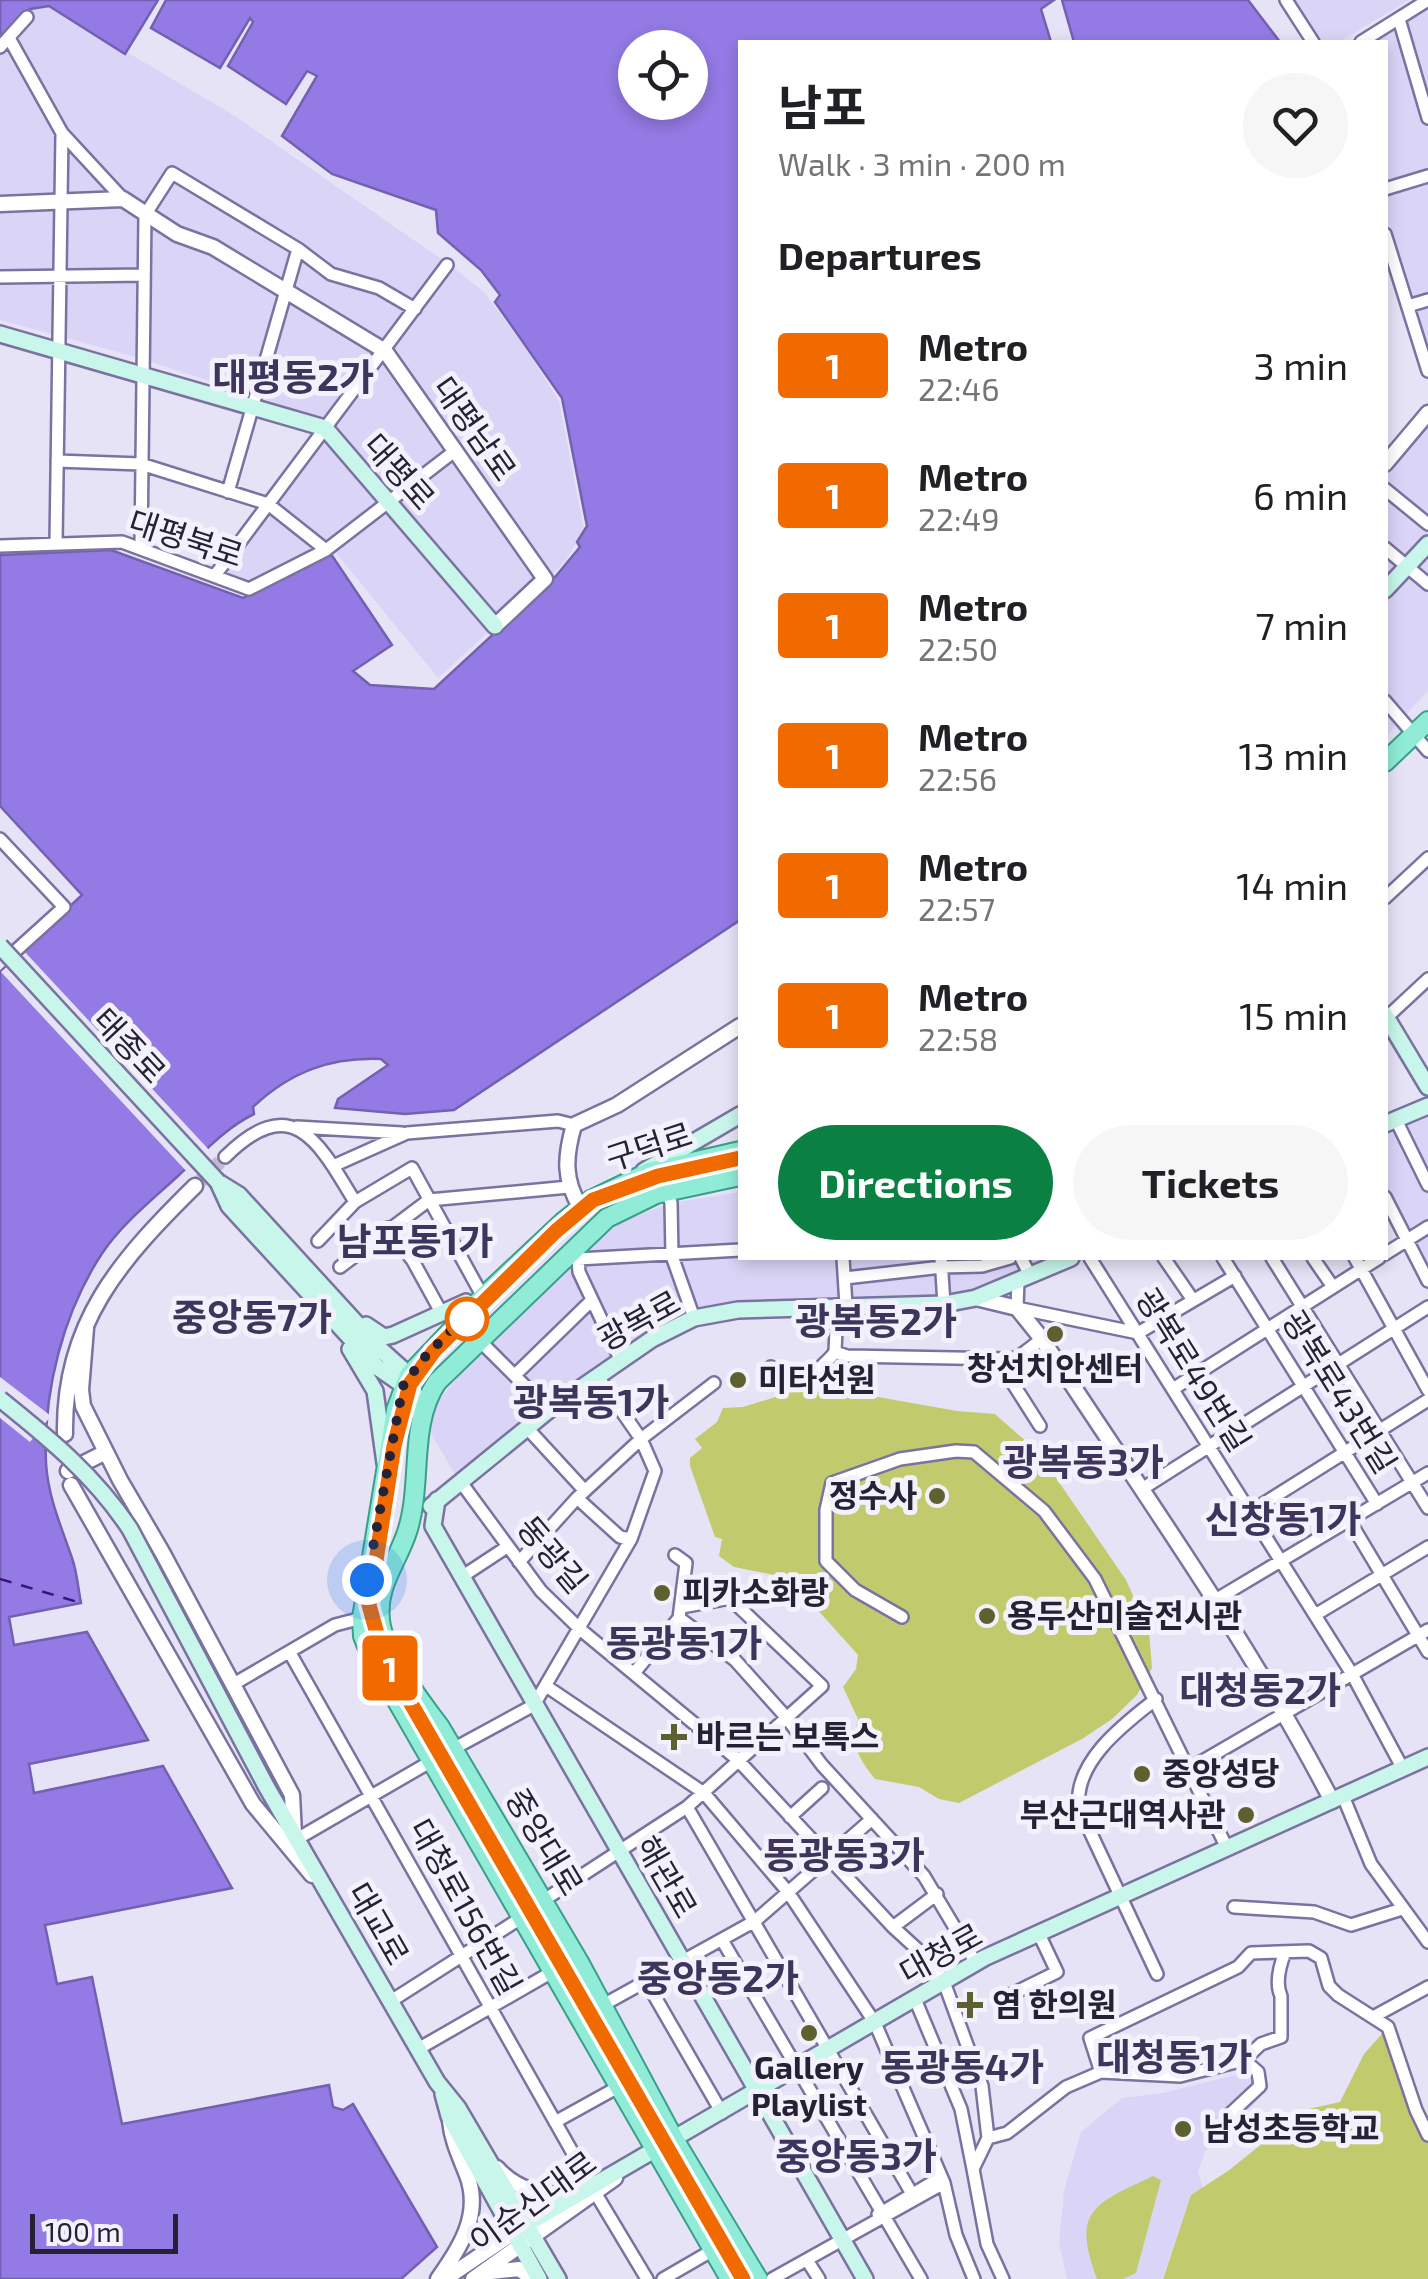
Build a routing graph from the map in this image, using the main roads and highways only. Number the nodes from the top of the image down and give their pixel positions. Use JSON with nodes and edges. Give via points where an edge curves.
{"nodes":[{"id":1,"x":0,"y":334,"type":"edge"},
{"id":2,"x":1428,"y":544,"type":"edge"},
{"id":3,"x":1388,"y":587,"type":"edge"},
{"id":4,"x":496,"y":626,"type":"road end"},
{"id":5,"x":1421,"y":728,"type":"edge"},
{"id":6,"x":1388,"y":759,"type":"edge"},
{"id":7,"x":4,"y":956,"type":"edge"},
{"id":8,"x":1388,"y":1020,"type":"edge"},
{"id":9,"x":1428,"y":1087,"type":"edge"},
{"id":10,"x":1428,"y":1106,"type":"edge"},
{"id":11,"x":738,"y":1116,"type":"edge"},
{"id":12,"x":1390,"y":1122,"type":"edge"},
{"id":13,"x":738,"y":1151,"type":"edge"},
{"id":14,"x":638,"y":1176,"type":"junction"},
{"id":15,"x":738,"y":1176,"type":"edge"},
{"id":16,"x":218,"y":1182,"type":"junction"},
{"id":17,"x":1066,"y":1260,"type":"edge"},
{"id":18,"x":474,"y":1299,"type":"junction"},
{"id":19,"x":346,"y":1314,"type":"junction"},
{"id":20,"x":344,"y":1331,"type":"junction"},
{"id":21,"x":437,"y":1382,"type":"junction"},
{"id":22,"x":409,"y":1383,"type":"junction"},
{"id":23,"x":0,"y":1399,"type":"edge"},
{"id":24,"x":422,"y":1419,"type":"junction"},
{"id":25,"x":386,"y":1468,"type":"junction"},
{"id":26,"x":436,"y":1500,"type":"junction"},
{"id":27,"x":407,"y":1534,"type":"junction"},
{"id":28,"x":1428,"y":1757,"type":"edge"},
{"id":29,"x":442,"y":2090,"type":"junction"},
{"id":30,"x":758,"y":2092,"type":"junction"},
{"id":31,"x":675,"y":2140,"type":"junction"},
{"id":32,"x":656,"y":2151,"type":"junction"},
{"id":33,"x":524,"y":2234,"type":"junction"},
{"id":34,"x":536,"y":2279,"type":"edge"},
{"id":35,"x":558,"y":2279,"type":"edge"},
{"id":36,"x":730,"y":2279,"type":"edge"},
{"id":37,"x":758,"y":2279,"type":"edge"},
{"id":38,"x":865,"y":2279,"type":"edge"}],
"edges":[{"from":1,"to":4,"type":"main road","name":"대평로","via":[[324,428]]},
{"from":2,"to":3,"type":"main road"},
{"from":5,"to":6,"type":"main road"},
{"from":7,"to":16,"type":"main road","name":"태종로","bridge":true},
{"from":8,"to":9,"type":"main road"},
{"from":10,"to":12,"type":"main road"},
{"from":11,"to":14,"type":"main road"},
{"from":13,"to":14,"type":"main road","name":"구덕로"},
{"from":14,"to":18,"type":"main road","name":"구덕로","via":[[581,1208]]},
{"from":15,"to":21,"type":"main road","name":"구덕로","via":[[667,1190],[620,1210]]},
{"from":16,"to":19,"type":"main road","name":"태종로","via":[[239,1195]]},
{"from":16,"to":20,"type":"main road","name":"태종로","via":[[229,1206]]},
{"from":17,"to":26,"type":"main road","name":"광복로","via":[[976,1298],[944,1304],[738,1310],[694,1318],[620,1359]]},
{"from":18,"to":19,"type":"main road","via":[[384,1337]]},
{"from":18,"to":22,"type":"main road","name":"구덕로"},
{"from":19,"to":22,"type":"main road","name":"태종로"},
{"from":20,"to":22,"type":"main road","name":"태종로","via":[[377,1367]]},
{"from":20,"to":25,"type":"main road","via":[[375,1391]]},
{"from":21,"to":22,"type":"main road"},
{"from":21,"to":24,"type":"main road","name":"구덕로"},
{"from":22,"to":24,"type":"main road"},
{"from":22,"to":25,"type":"main road","name":"중앙대로"},
{"from":23,"to":29,"type":"main road","name":"대교로","bridge":true,"via":[[56,1444],[130,1529],[266,1786]]},
{"from":24,"to":27,"type":"main road","name":"중앙대로"},
{"from":25,"to":32,"type":"main road","name":"중앙대로","via":[[362,1618],[370,1654]]},
{"from":26,"to":27,"type":"main road","name":"광복로"},
{"from":26,"to":30,"type":"main road","name":"해관로","via":[[433,1526]]},
{"from":27,"to":31,"type":"main road","name":"중앙대로","via":[[381,1589],[380,1624],[421,1703],[544,1900]]},
{"from":28,"to":30,"type":"main road","name":"대청로","via":[[976,1963]]},
{"from":29,"to":33,"type":"main road","name":"대교로","via":[[450,2116]]},
{"from":29,"to":33,"type":"main road","name":"대교로","via":[[489,2158]]},
{"from":30,"to":31,"type":"main road","name":"대청로"},
{"from":30,"to":38,"type":"main road","name":"해관로"},
{"from":31,"to":32,"type":"main road","name":"대청로"},
{"from":31,"to":37,"type":"main road","name":"중앙대로"},
{"from":32,"to":33,"type":"main road","name":"대청로"},
{"from":32,"to":36,"type":"main road","name":"중앙대로"},
{"from":33,"to":34,"type":"main road","name":"대교로"},
{"from":33,"to":35,"type":"main road","name":"대교로"}]}
